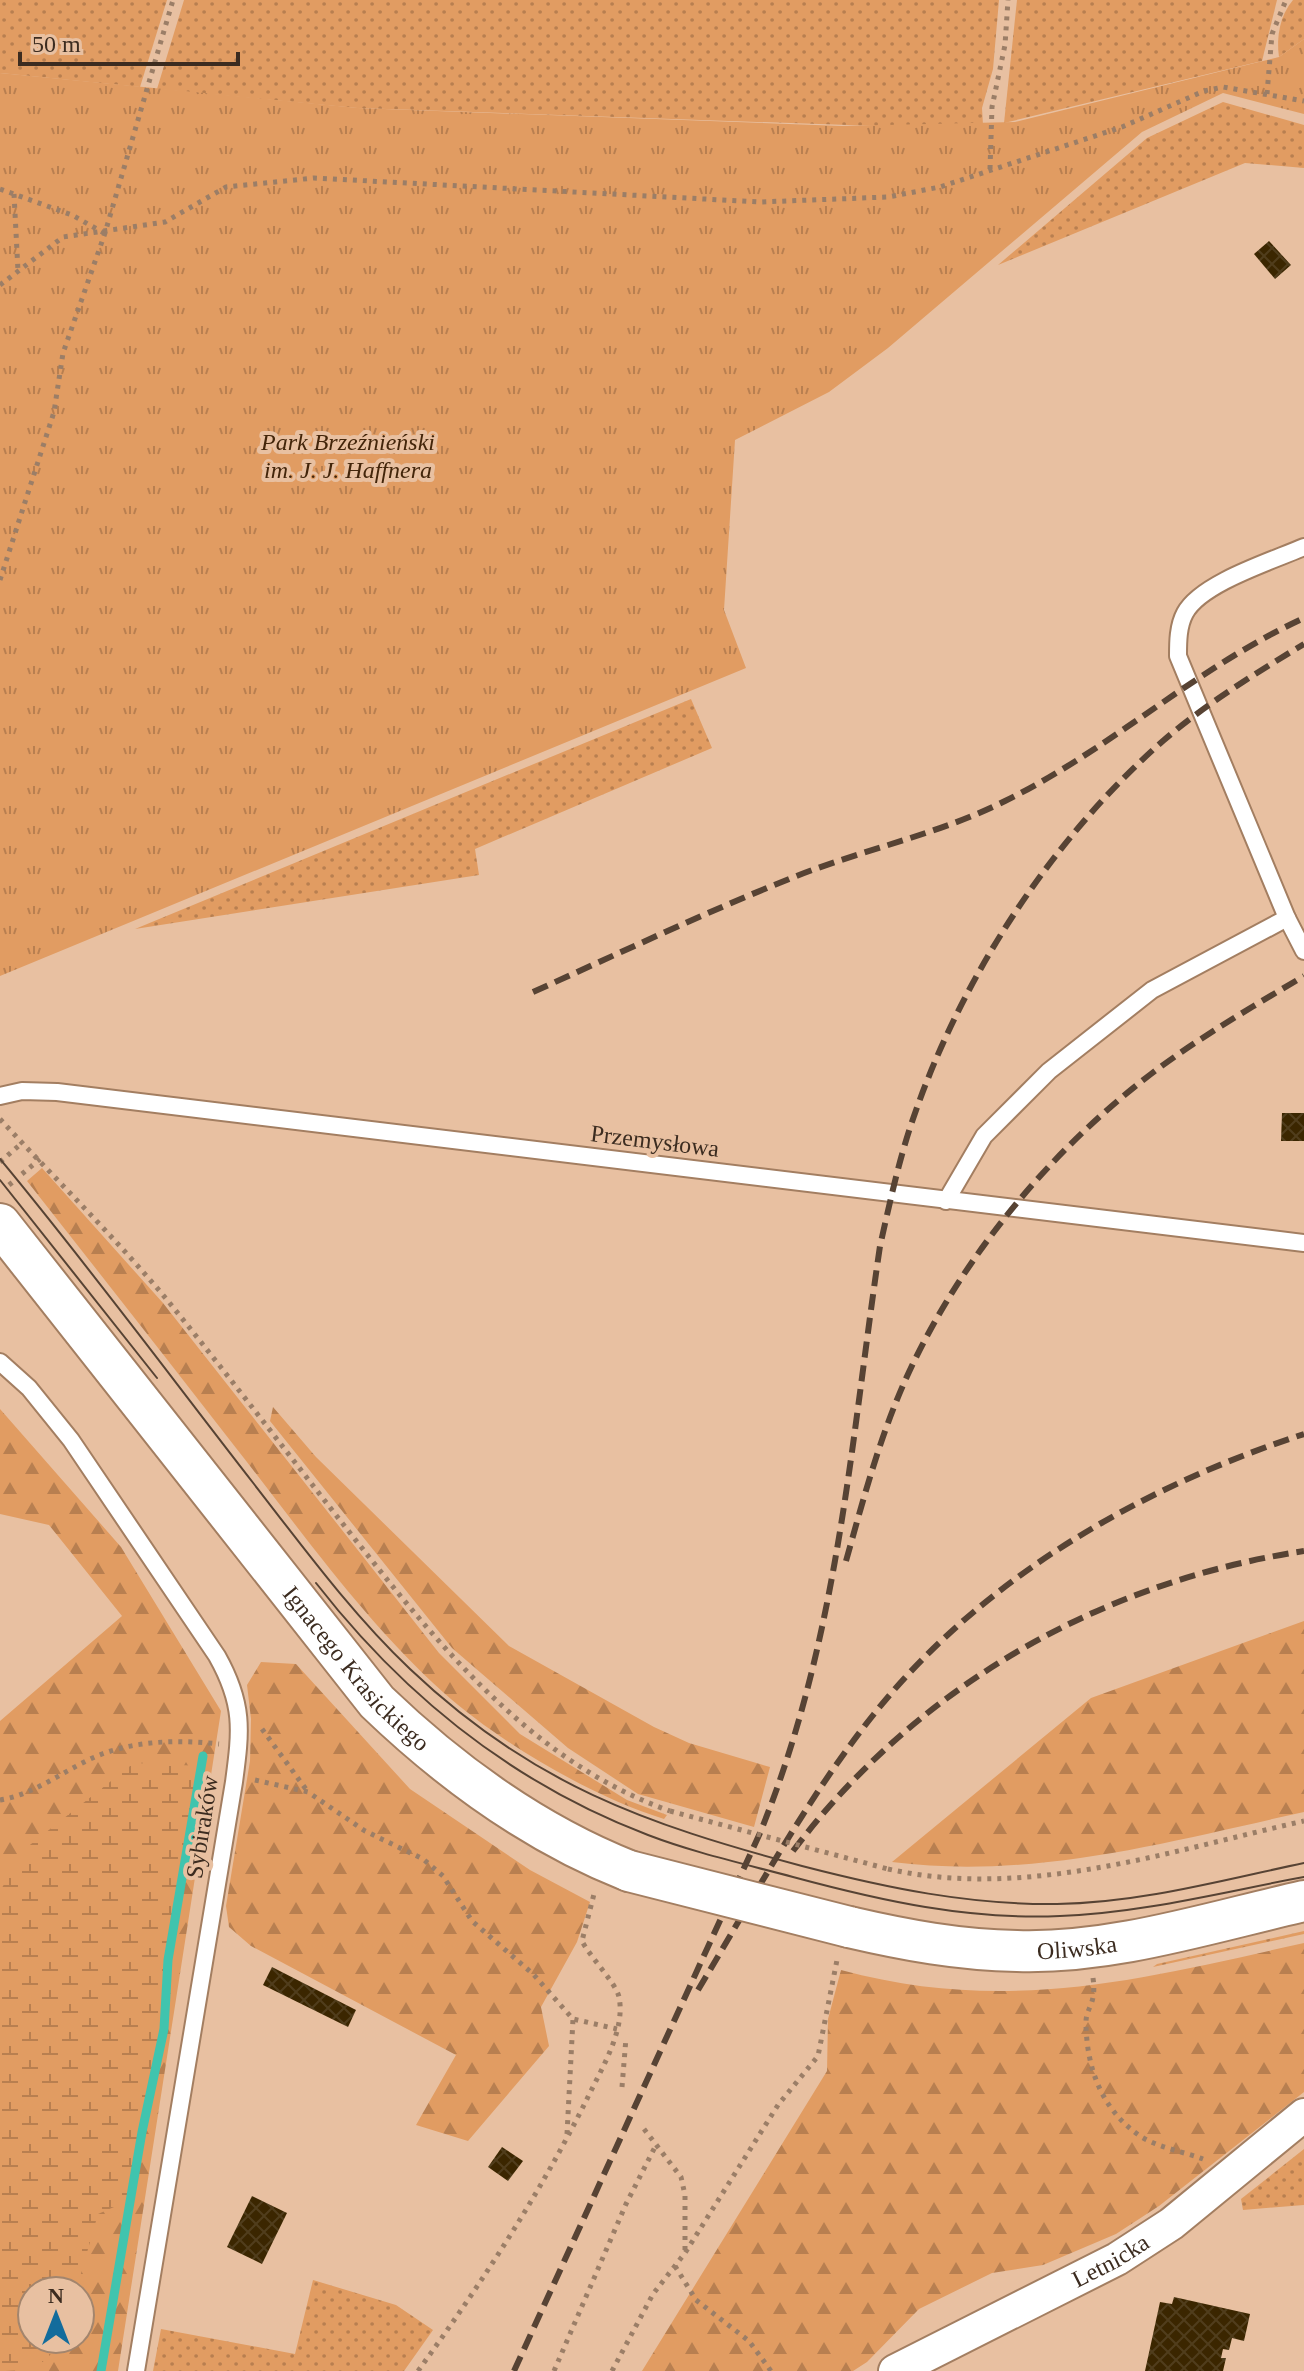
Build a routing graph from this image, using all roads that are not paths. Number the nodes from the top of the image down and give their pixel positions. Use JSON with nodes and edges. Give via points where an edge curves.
{"nodes":[{"id":1,"x":1304,"y":547,"type":"edge"},
{"id":2,"x":1287,"y":918,"type":"junction"},
{"id":3,"x":1304,"y":951,"type":"edge"},
{"id":4,"x":0,"y":1096,"type":"edge"},
{"id":5,"x":946,"y":1201,"type":"junction"},
{"id":6,"x":0,"y":1224,"type":"edge"},
{"id":7,"x":1304,"y":1243,"type":"edge"},
{"id":8,"x":0,"y":1362,"type":"edge"},
{"id":9,"x":1304,"y":1901,"type":"edge"},
{"id":10,"x":843,"y":1944,"type":"joint"},
{"id":11,"x":1304,"y":2115,"type":"edge"},
{"id":12,"x":904,"y":2369,"type":"edge"},
{"id":13,"x":136,"y":2371,"type":"edge"}],
"edges":[{"from":1,"to":2,"type":"lane","via":[[1201,593],[1185,613],[1179,633],[1178,656]]},
{"from":2,"to":3,"type":"lane"},
{"from":2,"to":5,"type":"lane","via":[[1152,990],[1049,1071],[984,1136]]},
{"from":4,"to":5,"type":"lane","name":"Przemysłowa","via":[[57,1092]]},
{"from":5,"to":7,"type":"lane","name":"Przemysłowa"},
{"from":6,"to":10,"type":"street","name":"Ignacego Krasickiego","bridge":true,"via":[[377,1702],[418,1742],[558,1839],[629,1871]]},
{"from":8,"to":13,"type":"lane","name":"Sybiraków","via":[[71,1440],[217,1656],[239,1706],[234,1782]]},
{"from":9,"to":10,"type":"street","name":"Oliwska","via":[[1181,1930],[1066,1949]]},
{"from":11,"to":12,"type":"street","name":"Letnicka","via":[[1171,2224],[1117,2259]]}]}
